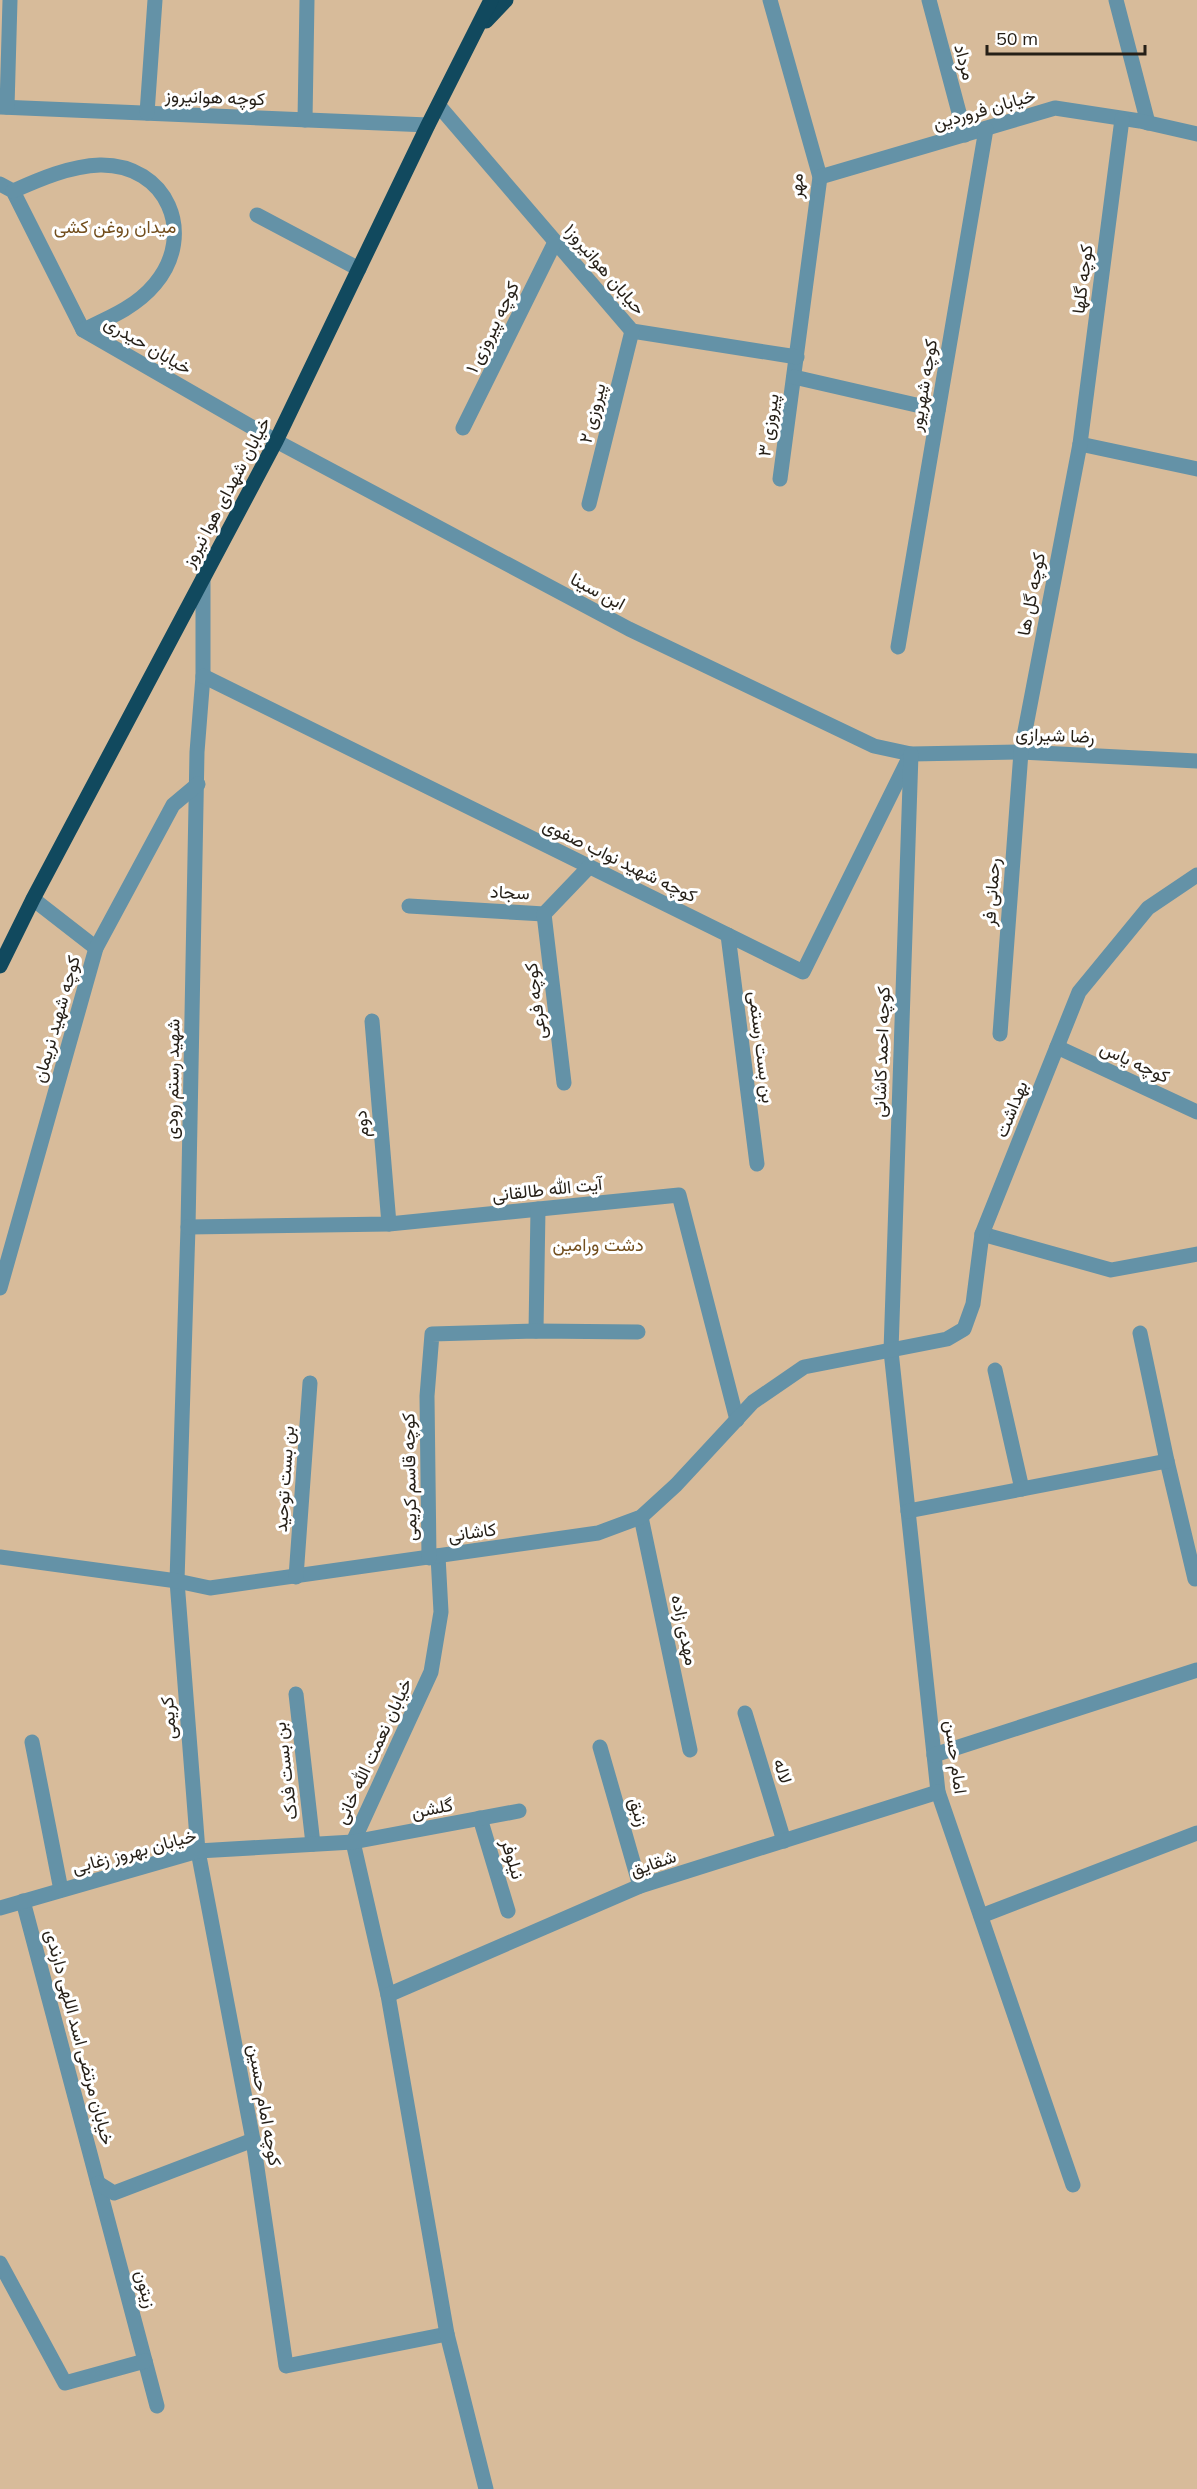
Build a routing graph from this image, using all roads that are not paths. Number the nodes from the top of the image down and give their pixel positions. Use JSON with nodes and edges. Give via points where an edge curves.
{"nodes":[{"id":1,"x":10,"y":0,"type":"edge"},
{"id":2,"x":155,"y":0,"type":"edge"},
{"id":3,"x":307,"y":0,"type":"edge"},
{"id":4,"x":491,"y":0,"type":"edge"},
{"id":5,"x":506,"y":0,"type":"edge"},
{"id":6,"x":770,"y":0,"type":"edge"},
{"id":7,"x":929,"y":0,"type":"edge"},
{"id":8,"x":1116,"y":0,"type":"edge"},
{"id":9,"x":476,"y":32,"type":"junction"},
{"id":10,"x":439,"y":106,"type":"junction"},
{"id":11,"x":3,"y":107,"type":"edge"},
{"id":12,"x":147,"y":113,"type":"junction"},
{"id":13,"x":1122,"y":119,"type":"junction"},
{"id":14,"x":305,"y":120,"type":"junction"},
{"id":15,"x":1148,"y":123,"type":"junction"},
{"id":16,"x":428,"y":125,"type":"junction"},
{"id":17,"x":986,"y":129,"type":"junction"},
{"id":18,"x":1197,"y":134,"type":"edge"},
{"id":19,"x":965,"y":135,"type":"junction"},
{"id":20,"x":819,"y":177,"type":"junction"},
{"id":21,"x":6,"y":187,"type":"edge"},
{"id":22,"x":257,"y":215,"type":"dead end"},
{"id":23,"x":555,"y":242,"type":"junction"},
{"id":24,"x":359,"y":269,"type":"junction"},
{"id":25,"x":82,"y":330,"type":"junction"},
{"id":26,"x":632,"y":331,"type":"junction"},
{"id":27,"x":797,"y":357,"type":"junction"},
{"id":28,"x":794,"y":377,"type":"junction"},
{"id":29,"x":938,"y":410,"type":"junction"},
{"id":30,"x":463,"y":428,"type":"dead end"},
{"id":31,"x":276,"y":441,"type":"junction"},
{"id":32,"x":1080,"y":444,"type":"junction"},
{"id":33,"x":1197,"y":469,"type":"edge"},
{"id":34,"x":780,"y":479,"type":"dead end"},
{"id":35,"x":590,"y":504,"type":"dead end"},
{"id":36,"x":203,"y":578,"type":"junction"},
{"id":37,"x":898,"y":647,"type":"dead end"},
{"id":38,"x":203,"y":676,"type":"junction"},
{"id":39,"x":1021,"y":752,"type":"junction"},
{"id":40,"x":911,"y":754,"type":"junction"},
{"id":41,"x":1197,"y":761,"type":"edge"},
{"id":42,"x":198,"y":784,"type":"junction"},
{"id":43,"x":589,"y":867,"type":"junction"},
{"id":44,"x":1197,"y":874,"type":"edge"},
{"id":45,"x":33,"y":899,"type":"junction"},
{"id":46,"x":409,"y":906,"type":"dead end"},
{"id":47,"x":544,"y":914,"type":"junction"},
{"id":48,"x":728,"y":935,"type":"junction"},
{"id":49,"x":96,"y":948,"type":"junction"},
{"id":50,"x":0,"y":966,"type":"edge"},
{"id":51,"x":372,"y":1021,"type":"dead end"},
{"id":52,"x":1000,"y":1034,"type":"dead end"},
{"id":53,"x":1057,"y":1047,"type":"junction"},
{"id":54,"x":564,"y":1083,"type":"dead end"},
{"id":55,"x":1197,"y":1112,"type":"edge"},
{"id":56,"x":757,"y":1164,"type":"dead end"},
{"id":57,"x":538,"y":1209,"type":"junction"},
{"id":58,"x":388,"y":1224,"type":"junction"},
{"id":59,"x":188,"y":1227,"type":"junction"},
{"id":60,"x":982,"y":1234,"type":"junction"},
{"id":61,"x":1197,"y":1254,"type":"edge"},
{"id":62,"x":0,"y":1288,"type":"edge"},
{"id":63,"x":536,"y":1331,"type":"junction"},
{"id":64,"x":638,"y":1332,"type":"dead end"},
{"id":65,"x":1140,"y":1333,"type":"dead end"},
{"id":66,"x":891,"y":1351,"type":"junction"},
{"id":67,"x":995,"y":1370,"type":"dead end"},
{"id":68,"x":310,"y":1383,"type":"dead end"},
{"id":69,"x":737,"y":1420,"type":"junction"},
{"id":70,"x":1167,"y":1461,"type":"junction"},
{"id":71,"x":1022,"y":1489,"type":"junction"},
{"id":72,"x":908,"y":1512,"type":"junction"},
{"id":73,"x":641,"y":1517,"type":"junction"},
{"id":74,"x":0,"y":1557,"type":"edge"},
{"id":75,"x":434,"y":1557,"type":"junction"},
{"id":76,"x":296,"y":1577,"type":"junction"},
{"id":77,"x":1195,"y":1579,"type":"dead end"},
{"id":78,"x":177,"y":1581,"type":"junction"},
{"id":79,"x":1197,"y":1670,"type":"edge"},
{"id":80,"x":296,"y":1694,"type":"dead end"},
{"id":81,"x":746,"y":1713,"type":"dead end"},
{"id":82,"x":32,"y":1742,"type":"dead end"},
{"id":83,"x":600,"y":1747,"type":"dead end"},
{"id":84,"x":690,"y":1750,"type":"dead end"},
{"id":85,"x":934,"y":1755,"type":"junction"},
{"id":86,"x":938,"y":1792,"type":"junction"},
{"id":87,"x":519,"y":1811,"type":"dead end"},
{"id":88,"x":480,"y":1818,"type":"junction"},
{"id":89,"x":1197,"y":1833,"type":"edge"},
{"id":90,"x":784,"y":1841,"type":"junction"},
{"id":91,"x":352,"y":1842,"type":"junction"},
{"id":92,"x":313,"y":1844,"type":"junction"},
{"id":93,"x":198,"y":1851,"type":"junction"},
{"id":94,"x":640,"y":1886,"type":"junction"},
{"id":95,"x":61,"y":1890,"type":"junction"},
{"id":96,"x":23,"y":1901,"type":"junction"},
{"id":97,"x":0,"y":1908,"type":"edge"},
{"id":98,"x":508,"y":1911,"type":"dead end"},
{"id":99,"x":981,"y":1916,"type":"junction"},
{"id":100,"x":388,"y":1995,"type":"junction"},
{"id":101,"x":253,"y":2140,"type":"junction"},
{"id":102,"x":98,"y":2183,"type":"junction"},
{"id":103,"x":1074,"y":2185,"type":"dead end"},
{"id":104,"x":0,"y":2263,"type":"edge"},
{"id":105,"x":447,"y":2334,"type":"junction"},
{"id":106,"x":145,"y":2361,"type":"junction"},
{"id":107,"x":157,"y":2406,"type":"dead end"},
{"id":108,"x":486,"y":2489,"type":"edge"}],
"edges":[{"from":1,"to":11,"type":"street"},
{"from":2,"to":12,"type":"street"},
{"from":3,"to":14,"type":"street"},
{"from":4,"to":9,"type":"main road","name":"خیابان شهدای هوا نیروز"},
{"from":5,"to":9,"type":"main road","name":"خیابان شهدای هوا نیروز"},
{"from":6,"to":20,"type":"street","name":"مهر"},
{"from":7,"to":19,"type":"street","name":"مرداد"},
{"from":8,"to":15,"type":"street"},
{"from":9,"to":10,"type":"main road","name":"خیابان شهدای هوا نیروز"},
{"from":10,"to":16,"type":"main road","name":"خیابان شهدای هوا نیروز"},
{"from":10,"to":23,"type":"street","name":"حیابان هوانیروز۱"},
{"from":11,"to":12,"type":"street","name":"کوچه هوانیروز"},
{"from":12,"to":14,"type":"street","name":"کوچه هوانیروز"},
{"from":13,"to":15,"type":"street","name":"خیابان فروردین"},
{"from":13,"to":17,"type":"street","name":"خیابان فروردین","via":[[1055,108]]},
{"from":13,"to":32,"type":"street","name":"کوچه گلها"},
{"from":14,"to":16,"type":"street","name":"کوچه هوانیروز"},
{"from":15,"to":18,"type":"street","name":"خیابان فروردین"},
{"from":16,"to":24,"type":"main road","name":"خیابان شهدای هوا نیروز"},
{"from":17,"to":19,"type":"street","name":"خیابان فروردین"},
{"from":17,"to":29,"type":"street","name":"کوچه شهریور"},
{"from":19,"to":20,"type":"street","name":"خیابان فروردین"},
{"from":20,"to":27,"type":"street","name":"مهر"},
{"from":21,"to":25,"type":"street"},
{"from":21,"to":25,"type":"street","name":"خیابان حیدری","via":[[101,165],[138,172],[164,194],[174,222],[174,251],[155,284],[128,308]]},
{"from":22,"to":24,"type":"street"},
{"from":23,"to":26,"type":"street","name":"حیابان هوانیروز۱"},
{"from":23,"to":30,"type":"street","name":"کوچه پیروزی ۱"},
{"from":24,"to":31,"type":"main road","name":"خیابان شهدای هوا نیروز"},
{"from":25,"to":31,"type":"street","name":"خیابان حیدری"},
{"from":26,"to":27,"type":"street","name":"حیابان هوانیروز۱"},
{"from":26,"to":35,"type":"street","name":"پیروزی ۲"},
{"from":27,"to":28,"type":"street","name":"مهر"},
{"from":28,"to":29,"type":"street"},
{"from":28,"to":34,"type":"street","name":"پیروزی ۳"},
{"from":29,"to":37,"type":"street","name":"کوچه شهریور"},
{"from":31,"to":36,"type":"main road","name":"خیابان شهدای هوا نیروز"},
{"from":31,"to":40,"type":"street","name":"ابن سینا","via":[[629,629],[874,746]]},
{"from":32,"to":33,"type":"street"},
{"from":32,"to":39,"type":"street","name":"کوچه گل ها"},
{"from":36,"to":38,"type":"street","name":"شهید رستم رودی"},
{"from":36,"to":45,"type":"main road","name":"خیابان شهدای هوا نیروز"},
{"from":38,"to":42,"type":"street","name":"شهید رستم رودی"},
{"from":38,"to":43,"type":"street","name":"کوچه شهید نواب صفوی"},
{"from":39,"to":40,"type":"street","name":"رضا شیرازی"},
{"from":39,"to":41,"type":"street","name":"رضا شیرازی"},
{"from":39,"to":52,"type":"street","name":"رحمانی فر"},
{"from":40,"to":48,"type":"street","name":"کوچه شهید نواب صفوی","via":[[803,972]]},
{"from":40,"to":66,"type":"street","name":"کوچه احمد کاشانی"},
{"from":42,"to":49,"type":"street","name":"کوچه شهید نریمان","via":[[173,804]]},
{"from":42,"to":59,"type":"street","name":"شهید رستم رودی"},
{"from":43,"to":47,"type":"street","name":"سجاد"},
{"from":43,"to":48,"type":"street","name":"کوچه شهید نواب صفوی"},
{"from":44,"to":53,"type":"street","name":"بهداشت","via":[[1148,908],[1079,992]]},
{"from":45,"to":49,"type":"street"},
{"from":45,"to":50,"type":"main road","name":"خیابان شهدای هوا نیروز"},
{"from":46,"to":47,"type":"street","name":"سجاد"},
{"from":47,"to":54,"type":"street","name":"کوچه فرعی"},
{"from":48,"to":56,"type":"street","name":"بن بست رستمی"},
{"from":49,"to":62,"type":"street","name":"کوچه شهید نریمان"},
{"from":51,"to":58,"type":"street","name":"دوم"},
{"from":53,"to":55,"type":"street","name":"کوچه یاس"},
{"from":53,"to":60,"type":"street","name":"بهداشت"},
{"from":57,"to":58,"type":"street","name":"آیت الله طالقانی"},
{"from":57,"to":63,"type":"street"},
{"from":57,"to":69,"type":"street","name":"آیت الله طالقانی","via":[[679,1195]]},
{"from":58,"to":59,"type":"street","name":"آیت الله طالقانی"},
{"from":59,"to":78,"type":"street","name":"شهید رستم رودی"},
{"from":60,"to":61,"type":"street","via":[[1111,1270]]},
{"from":60,"to":66,"type":"street","name":"بهداشت","via":[[974,1304],[964,1329],[946,1339]]},
{"from":63,"to":64,"type":"street"},
{"from":63,"to":75,"type":"street","name":"کوچه قاسم کریمی","via":[[432,1334],[427,1396]]},
{"from":65,"to":70,"type":"street"},
{"from":66,"to":69,"type":"street","name":"کاشانی","via":[[804,1367],[753,1402]]},
{"from":66,"to":72,"type":"street","name":"امام حسن"},
{"from":67,"to":71,"type":"street"},
{"from":68,"to":76,"type":"street","name":"بن بست توحید"},
{"from":69,"to":73,"type":"street","name":"کاشانی"},
{"from":70,"to":71,"type":"street"},
{"from":70,"to":77,"type":"street"},
{"from":71,"to":72,"type":"street"},
{"from":72,"to":85,"type":"street","name":"امام حسن"},
{"from":73,"to":75,"type":"street","name":"کاشانی","via":[[598,1533]]},
{"from":73,"to":84,"type":"street","name":"مهدی زاده"},
{"from":74,"to":78,"type":"street","name":"کاشانی"},
{"from":75,"to":76,"type":"street","name":"کاشانی"},
{"from":75,"to":91,"type":"street","name":"خیابان نعمت الله خانی","via":[[441,1612],[431,1672]]},
{"from":76,"to":78,"type":"street","name":"کاشانی","via":[[210,1588]]},
{"from":78,"to":93,"type":"street","name":"کریمی"},
{"from":79,"to":85,"type":"street"},
{"from":80,"to":92,"type":"street","name":"بن بست فدک"},
{"from":81,"to":90,"type":"street","name":"لاله"},
{"from":82,"to":95,"type":"street"},
{"from":83,"to":94,"type":"street","name":"زنبق"},
{"from":85,"to":86,"type":"street","name":"امام حسن"},
{"from":86,"to":90,"type":"street","name":"شقایق"},
{"from":86,"to":99,"type":"street","name":"امام حسن"},
{"from":87,"to":88,"type":"street","name":"گلشن"},
{"from":88,"to":91,"type":"street","name":"گلشن"},
{"from":88,"to":98,"type":"street","name":"نیلوفر"},
{"from":89,"to":99,"type":"street"},
{"from":90,"to":94,"type":"street","name":"شقایق"},
{"from":91,"to":92,"type":"street","name":"خیابان بهروز زغابی"},
{"from":91,"to":100,"type":"street","name":"خیابان نعمت الله خانی"},
{"from":92,"to":93,"type":"street","name":"خیابان بهروز زغابی"},
{"from":93,"to":95,"type":"street","name":"خیابان بهروز زغابی"},
{"from":93,"to":101,"type":"street","name":"کوچه امام حسین"},
{"from":94,"to":100,"type":"street","name":"شقایق"},
{"from":95,"to":96,"type":"street","name":"خیابان بهروز زغابی"},
{"from":96,"to":97,"type":"street","name":"خیابان بهروز زغابی"},
{"from":96,"to":102,"type":"street","name":"خیابان مرتضی اسد اللهی دارندی"},
{"from":99,"to":103,"type":"street","name":"امام حسن"},
{"from":100,"to":105,"type":"street","name":"خیابان نعمت الله خانی"},
{"from":101,"to":102,"type":"street","via":[[114,2193]]},
{"from":101,"to":105,"type":"street","name":"کوچه امام حسین","via":[[286,2366]]},
{"from":102,"to":106,"type":"street","name":"زیتون"},
{"from":104,"to":106,"type":"street","via":[[65,2383]]},
{"from":105,"to":108,"type":"street","name":"خیابان نعمت الله خانی"},
{"from":106,"to":107,"type":"street","name":"زیتون"}]}
